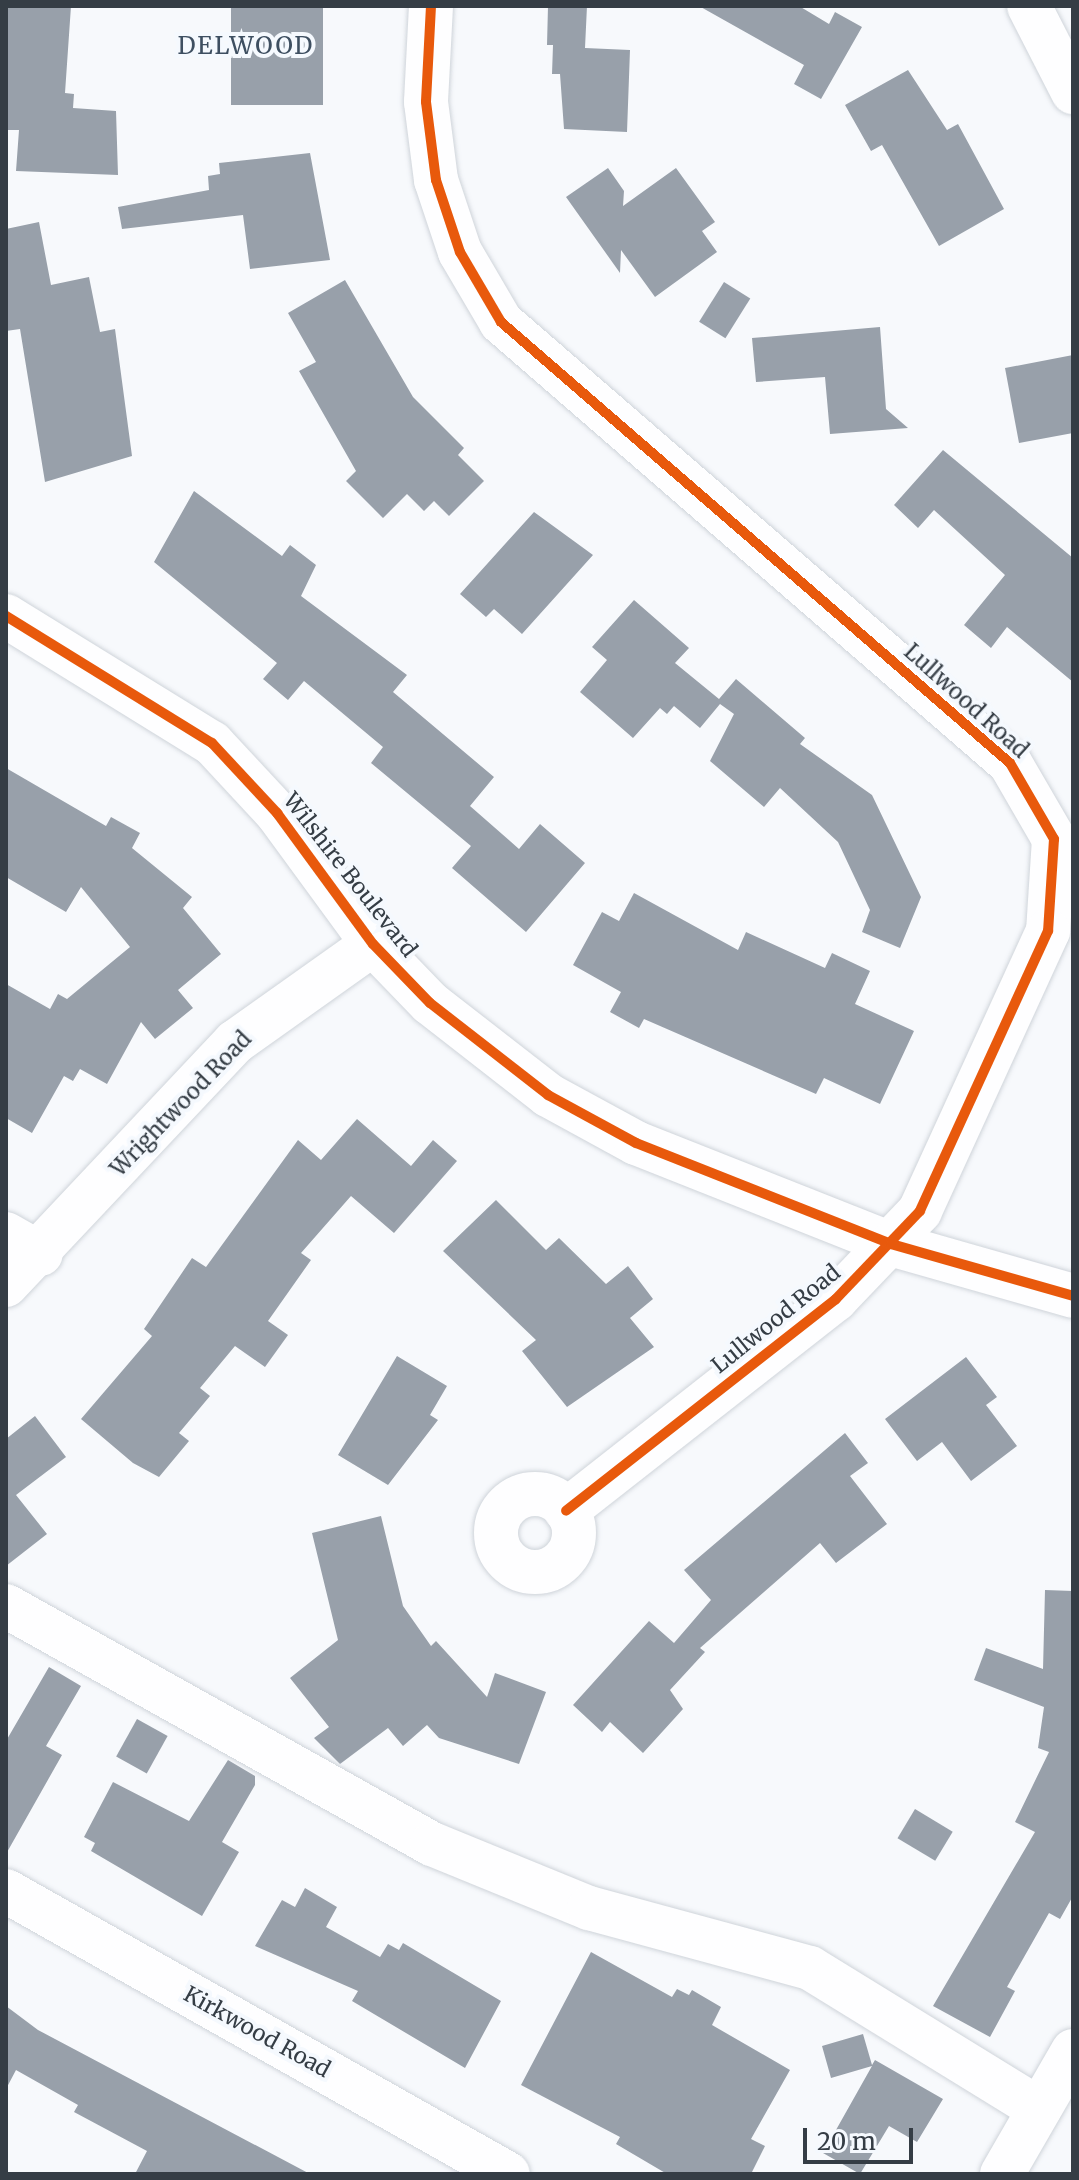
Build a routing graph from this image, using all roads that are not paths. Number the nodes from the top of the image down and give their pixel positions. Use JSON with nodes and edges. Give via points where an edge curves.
{"nodes":[{"id":1,"x":431,"y":6,"type":"edge"},
{"id":2,"x":1029,"y":6,"type":"edge"},
{"id":3,"x":1073,"y":92,"type":"edge"},
{"id":4,"x":6,"y":616,"type":"edge"},
{"id":5,"x":373,"y":944,"type":"junction"},
{"id":6,"x":24,"y":1244,"type":"edge"},
{"id":7,"x":891,"y":1244,"type":"junction"},
{"id":8,"x":6,"y":1285,"type":"edge"},
{"id":9,"x":1073,"y":1296,"type":"edge"},
{"id":10,"x":566,"y":1511,"type":"dead end"},
{"id":11,"x":6,"y":1606,"type":"edge"},
{"id":12,"x":6,"y":1891,"type":"edge"},
{"id":13,"x":1073,"y":2051,"type":"edge"},
{"id":14,"x":1039,"y":2109,"type":"junction"},
{"id":15,"x":508,"y":2174,"type":"edge"},
{"id":16,"x":1002,"y":2174,"type":"edge"}],
"edges":[{"from":1,"to":7,"type":"street","name":"Lullwood Road","via":[[426,102],[436,180],[466,264],[501,322],[1010,763],[1054,839],[1048,931],[920,1211]]},
{"from":2,"to":3,"type":"street"},
{"from":4,"to":5,"type":"street","name":"Wilshire Boulevard","via":[[212,743],[277,813]]},
{"from":5,"to":6,"type":"street","name":"Wrightwood Road","via":[[235,1042]]},
{"from":5,"to":7,"type":"street","name":"Wilshire Boulevard","via":[[430,1003],[548,1095],[636,1143]]},
{"from":6,"to":8,"type":"street","name":"Wrightwood Road"},
{"from":7,"to":9,"type":"street","name":"Wilshire Boulevard"},
{"from":7,"to":10,"type":"street","name":"Lullwood Road","via":[[836,1299]]},
{"from":11,"to":14,"type":"street","via":[[432,1844],[589,1908],[810,1968]]},
{"from":12,"to":15,"type":"street","name":"Kirkwood Road"},
{"from":13,"to":14,"type":"street"},
{"from":14,"to":16,"type":"street"}]}
